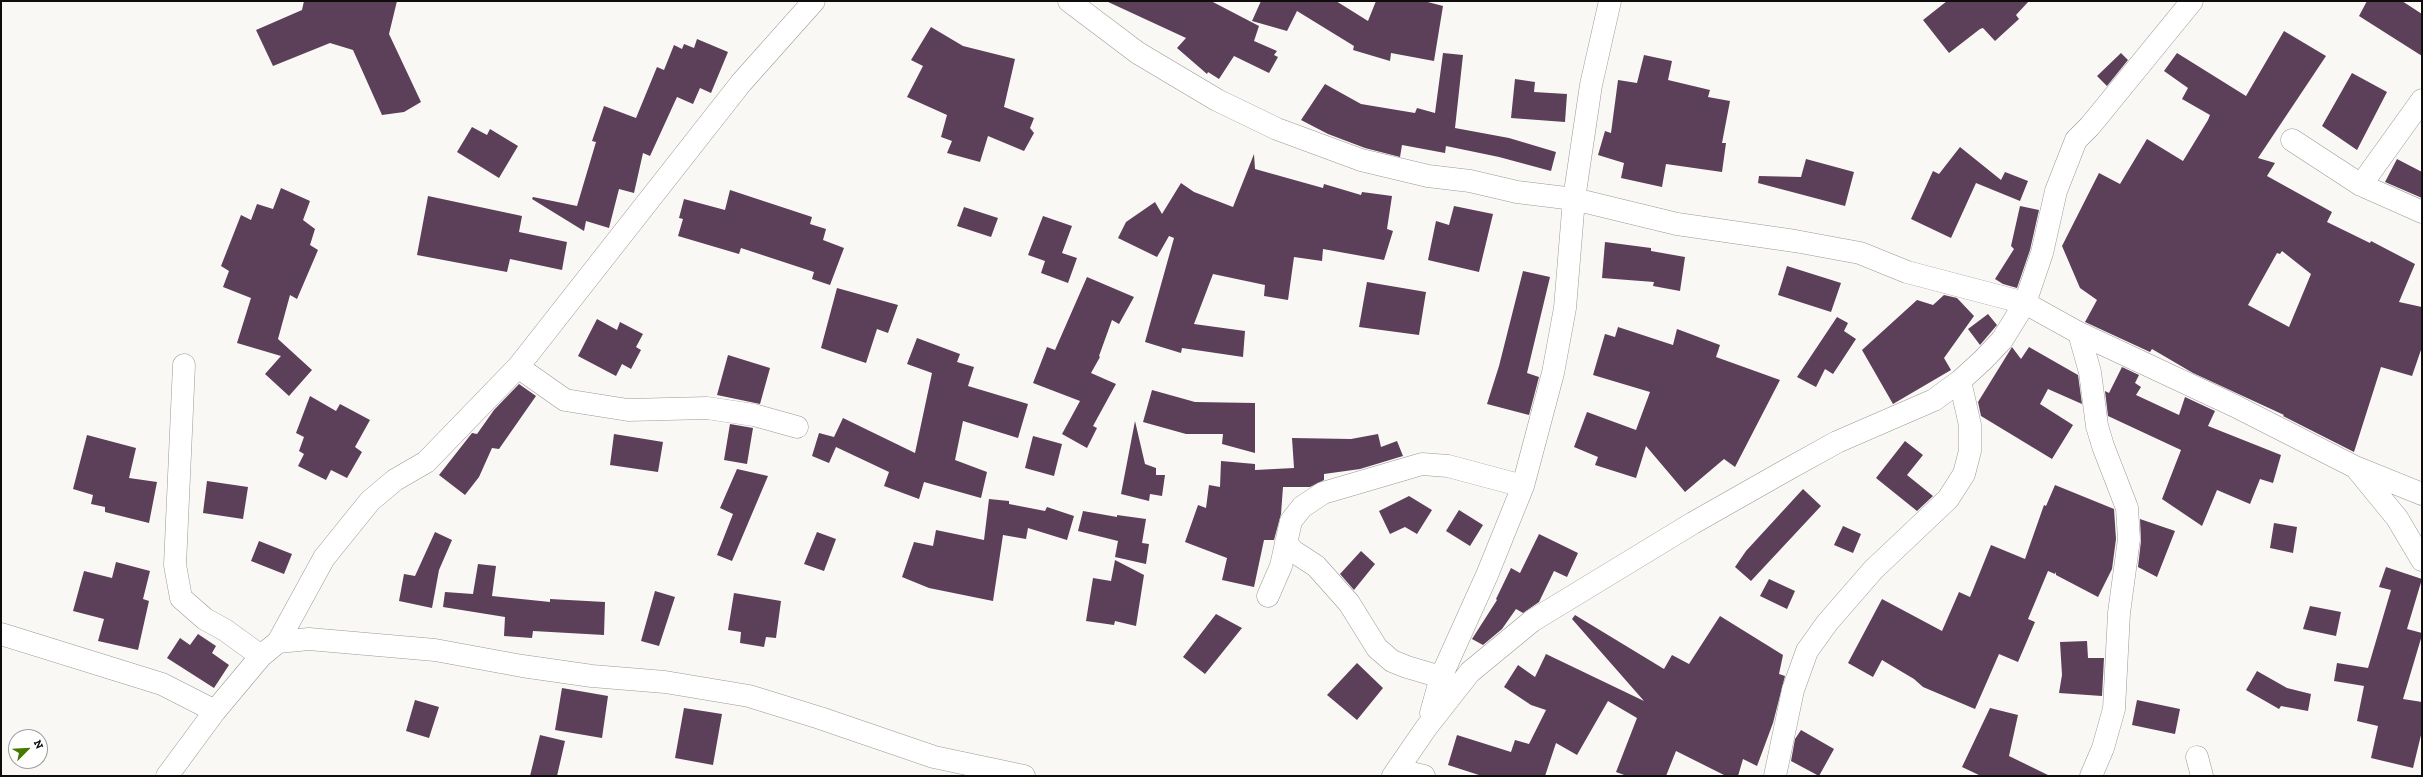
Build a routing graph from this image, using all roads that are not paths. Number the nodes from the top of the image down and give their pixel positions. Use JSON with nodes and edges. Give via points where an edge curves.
{"nodes":[{"id":1,"x":814,"y":1,"type":"edge"},
{"id":2,"x":1069,"y":1,"type":"edge"},
{"id":3,"x":1610,"y":1,"type":"edge"},
{"id":4,"x":2192,"y":1,"type":"edge"},
{"id":5,"x":2422,"y":100,"type":"edge"},
{"id":6,"x":2292,"y":140,"type":"dead end"},
{"id":7,"x":2361,"y":185,"type":"junction"},
{"id":8,"x":1574,"y":199,"type":"junction"},
{"id":9,"x":2422,"y":212,"type":"edge"},
{"id":10,"x":2025,"y":303,"type":"junction"},
{"id":11,"x":2079,"y":332,"type":"junction"},
{"id":12,"x":184,"y":365,"type":"dead end"},
{"id":13,"x":518,"y":367,"type":"junction"},
{"id":14,"x":1960,"y":381,"type":"junction"},
{"id":15,"x":797,"y":427,"type":"dead end"},
{"id":16,"x":2355,"y":468,"type":"junction"},
{"id":17,"x":1522,"y":486,"type":"junction"},
{"id":18,"x":2422,"y":494,"type":"edge"},
{"id":19,"x":1286,"y":542,"type":"junction"},
{"id":20,"x":2422,"y":560,"type":"edge"},
{"id":21,"x":1268,"y":596,"type":"dead end"},
{"id":22,"x":1,"y":634,"type":"edge"},
{"id":23,"x":278,"y":642,"type":"junction"},
{"id":24,"x":262,"y":656,"type":"junction"},
{"id":25,"x":1441,"y":677,"type":"junction"},
{"id":26,"x":214,"y":711,"type":"junction"},
{"id":27,"x":1426,"y":728,"type":"junction"},
{"id":28,"x":1396,"y":773,"type":"edge"},
{"id":29,"x":167,"y":776,"type":"edge"},
{"id":30,"x":1024,"y":776,"type":"edge"},
{"id":31,"x":1424,"y":776,"type":"edge"},
{"id":32,"x":1775,"y":776,"type":"edge"},
{"id":33,"x":2091,"y":776,"type":"edge"}],
"edges":[{"from":1,"to":13,"type":"street","via":[[741,83]]},
{"from":2,"to":8,"type":"street","via":[[1138,53],[1217,100],[1277,129],[1360,160],[1428,176]]},
{"from":3,"to":8,"type":"street","via":[[1591,85]]},
{"from":4,"to":10,"type":"street","via":[[2076,140],[2056,191],[2042,253]]},
{"from":5,"to":7,"type":"street"},
{"from":6,"to":7,"type":"street"},
{"from":7,"to":9,"type":"street"},
{"from":8,"to":10,"type":"street","via":[[1677,224],[1860,253],[1907,272]]},
{"from":8,"to":17,"type":"street","via":[[1560,336]]},
{"from":10,"to":11,"type":"street"},
{"from":10,"to":14,"type":"street","via":[[2002,340]]},
{"from":11,"to":16,"type":"street","via":[[2235,406]]},
{"from":11,"to":33,"type":"street","via":[[2090,372],[2103,446],[2127,508],[2129,539],[2119,613],[2114,709],[2106,741]]},
{"from":12,"to":24,"type":"street","via":[[175,565],[181,598],[205,619]]},
{"from":13,"to":15,"type":"street","via":[[565,400],[628,410],[707,408],[754,415]]},
{"from":13,"to":23,"type":"street","via":[[426,462],[395,480],[370,501],[324,558]]},
{"from":14,"to":27,"type":"street","via":[[1934,400],[1837,442],[1790,468],[1693,523],[1532,622],[1470,672]]},
{"from":14,"to":32,"type":"street","via":[[1970,425],[1970,451],[1964,474],[1948,499],[1873,570],[1827,623],[1807,651],[1794,690]]},
{"from":16,"to":18,"type":"street"},
{"from":16,"to":20,"type":"street","via":[[2397,518]]},
{"from":17,"to":19,"type":"street","via":[[1448,466],[1422,464],[1323,493],[1302,507],[1291,521]]},
{"from":17,"to":25,"type":"street","via":[[1487,575]]},
{"from":19,"to":21,"type":"street","via":[[1281,566]]},
{"from":19,"to":25,"type":"street","via":[[1293,551],[1316,566],[1349,603],[1377,648],[1392,661],[1407,668]]},
{"from":22,"to":26,"type":"street","via":[[162,684]]},
{"from":23,"to":24,"type":"street"},
{"from":23,"to":30,"type":"street","via":[[309,639],[435,650],[522,666],[592,676],[664,682],[749,696],[934,757]]},
{"from":24,"to":26,"type":"street"},
{"from":25,"to":27,"type":"street"},
{"from":26,"to":29,"type":"street"},
{"from":27,"to":28,"type":"street"},
{"from":28,"to":31,"type":"street"}]}
